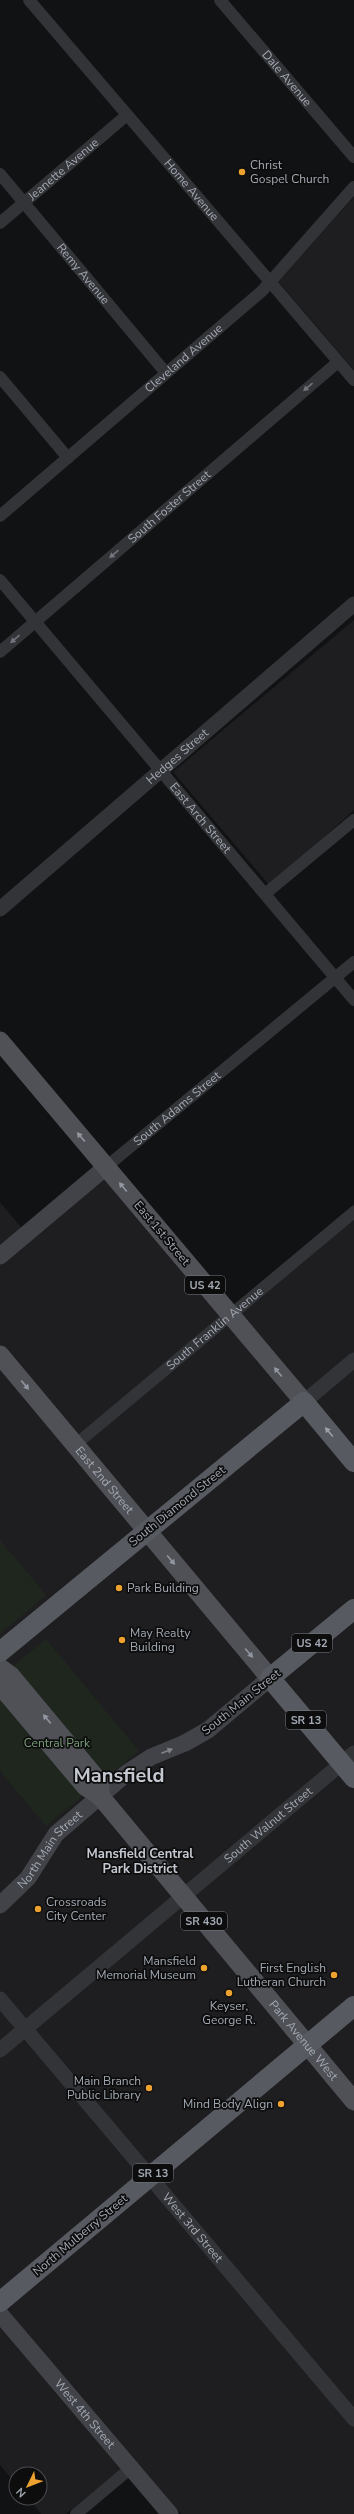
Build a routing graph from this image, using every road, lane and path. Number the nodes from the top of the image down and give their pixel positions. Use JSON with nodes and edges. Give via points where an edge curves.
{"nodes":[{"id":1,"x":29,"y":0,"type":"edge"},
{"id":2,"x":220,"y":0,"type":"edge"},
{"id":3,"x":127,"y":115,"type":"junction"},
{"id":4,"x":354,"y":157,"type":"edge"},
{"id":5,"x":0,"y":174,"type":"edge"},
{"id":6,"x":354,"y":187,"type":"edge"},
{"id":7,"x":24,"y":202,"type":"junction"},
{"id":8,"x":0,"y":223,"type":"edge"},
{"id":9,"x":269,"y":282,"type":"junction"},
{"id":10,"x":338,"y":362,"type":"junction"},
{"id":11,"x":166,"y":373,"type":"junction"},
{"id":12,"x":0,"y":377,"type":"edge"},
{"id":13,"x":354,"y":380,"type":"edge"},
{"id":14,"x":68,"y":458,"type":"junction"},
{"id":15,"x":0,"y":516,"type":"edge"},
{"id":16,"x":0,"y":580,"type":"edge"},
{"id":17,"x":354,"y":604,"type":"edge"},
{"id":18,"x":35,"y":622,"type":"junction"},
{"id":19,"x":0,"y":652,"type":"edge"},
{"id":20,"x":161,"y":770,"type":"junction"},
{"id":21,"x":354,"y":820,"type":"edge"},
{"id":22,"x":265,"y":894,"type":"junction"},
{"id":23,"x":0,"y":909,"type":"edge"},
{"id":24,"x":354,"y":962,"type":"edge"},
{"id":25,"x":336,"y":978,"type":"junction"},
{"id":26,"x":354,"y":1000,"type":"edge"},
{"id":27,"x":0,"y":1040,"type":"edge"},
{"id":28,"x":106,"y":1167,"type":"junction"},
{"id":29,"x":354,"y":1212,"type":"edge"},
{"id":30,"x":0,"y":1256,"type":"edge"},
{"id":31,"x":230,"y":1315,"type":"junction"},
{"id":32,"x":0,"y":1355,"type":"edge"},
{"id":33,"x":354,"y":1360,"type":"edge"},
{"id":34,"x":304,"y":1402,"type":"junction"},
{"id":35,"x":75,"y":1445,"type":"junction"},
{"id":36,"x":354,"y":1462,"type":"edge"},
{"id":37,"x":146,"y":1530,"type":"junction"},
{"id":38,"x":354,"y":1609,"type":"edge"},
{"id":39,"x":0,"y":1652,"type":"edge"},
{"id":40,"x":0,"y":1668,"type":"edge"},
{"id":41,"x":270,"y":1678,"type":"junction"},
{"id":42,"x":0,"y":1684,"type":"edge"},
{"id":43,"x":350,"y":1765,"type":"edge"},
{"id":44,"x":100,"y":1796,"type":"junction"},
{"id":45,"x":182,"y":1896,"type":"junction"},
{"id":46,"x":0,"y":1905,"type":"edge"},
{"id":47,"x":0,"y":1999,"type":"edge"},
{"id":48,"x":354,"y":2006,"type":"edge"},
{"id":49,"x":25,"y":2028,"type":"junction"},
{"id":50,"x":307,"y":2046,"type":"junction"},
{"id":51,"x":0,"y":2050,"type":"edge"},
{"id":52,"x":354,"y":2101,"type":"edge"},
{"id":53,"x":149,"y":2176,"type":"junction"},
{"id":54,"x":0,"y":2302,"type":"edge"},
{"id":55,"x":0,"y":2314,"type":"edge"},
{"id":56,"x":354,"y":2419,"type":"edge"},
{"id":57,"x":131,"y":2468,"type":"junction"},
{"id":58,"x":76,"y":2514,"type":"edge"},
{"id":59,"x":170,"y":2514,"type":"edge"}],
"edges":[{"from":1,"to":3,"type":"street","name":"Home Avenue"},
{"from":2,"to":4,"type":"street","name":"Dale Avenue"},
{"from":3,"to":7,"type":"street","name":"Jeanette Avenue"},
{"from":3,"to":9,"type":"street","name":"Home Avenue"},
{"from":5,"to":7,"type":"street","name":"Remy Avenue"},
{"from":6,"to":9,"type":"street","name":"Cleveland Avenue"},
{"from":7,"to":8,"type":"street","name":"Jeanette Avenue"},
{"from":7,"to":11,"type":"street","name":"Remy Avenue"},
{"from":9,"to":10,"type":"street","name":"Home Avenue"},
{"from":9,"to":11,"type":"street","name":"Cleveland Avenue"},
{"from":10,"to":13,"type":"street","name":"Home Avenue"},
{"from":10,"to":18,"type":"street","name":"South Foster Street","one_way":true},
{"from":11,"to":14,"type":"street","name":"Cleveland Avenue"},
{"from":12,"to":14,"type":"street"},
{"from":14,"to":15,"type":"street","name":"Cleveland Avenue"},
{"from":16,"to":18,"type":"street","name":"East Arch Street"},
{"from":17,"to":20,"type":"street","name":"Hedges Street"},
{"from":18,"to":19,"type":"street","name":"South Foster Street","one_way":true},
{"from":18,"to":20,"type":"street","name":"East Arch Street"},
{"from":20,"to":22,"type":"street","name":"East Arch Street"},
{"from":20,"to":23,"type":"street","name":"Hedges Street"},
{"from":21,"to":22,"type":"street"},
{"from":22,"to":25,"type":"street","name":"East Arch Street"},
{"from":24,"to":25,"type":"street","name":"South Adams Street"},
{"from":25,"to":26,"type":"street","name":"East Arch Street"},
{"from":25,"to":28,"type":"street","name":"South Adams Street"},
{"from":28,"to":27,"type":"main road","name":"East 1st Street","number":"US 42","one_way":true},
{"from":28,"to":30,"type":"main road","name":"South Adams Street"},
{"from":31,"to":28,"type":"main road","name":"East 1st Street","number":"US 42","one_way":true},
{"from":29,"to":31,"type":"street","name":"South Franklin Avenue"},
{"from":34,"to":31,"type":"main road","name":"East 1st Street","number":"US 42","one_way":true},
{"from":31,"to":35,"type":"street","name":"South Franklin Avenue"},
{"from":32,"to":35,"type":"main road","name":"East 2nd Street","one_way":true},
{"from":33,"to":34,"type":"street","name":"South Diamond Street"},
{"from":36,"to":34,"type":"highway","name":"East 1st Street","number":"US 42","one_way":true},
{"from":34,"to":37,"type":"highway","name":"South Diamond Street"},
{"from":35,"to":37,"type":"main road","name":"East 2nd Street"},
{"from":37,"to":39,"type":"highway","name":"South Diamond Street"},
{"from":37,"to":41,"type":"main road","name":"East 2nd Street","one_way":true},
{"from":38,"to":41,"type":"highway","name":"South Main Street","number":"US 42"},
{"from":44,"to":40,"type":"main road","number":"SR 430","one_way":true,"via":[[100,1783],[11,1676]]},
{"from":41,"to":43,"type":"highway","number":"SR 13"},
{"from":44,"to":41,"type":"main road","name":"South Main Street","one_way":true,"via":[[140,1764],[208,1730]]},
{"from":42,"to":44,"type":"main road","number":"SR 430","via":[[84,1786]]},
{"from":43,"to":45,"type":"street","name":"South Walnut Street"},
{"from":44,"to":45,"type":"main road","name":"Park Avenue West","number":"SR 430"},
{"from":44,"to":46,"type":"main road","name":"North Main Street","via":[[56,1834],[31,1875]]},
{"from":45,"to":49,"type":"street","name":"South Walnut Street"},
{"from":45,"to":50,"type":"main road","name":"Park Avenue West","number":"SR 430"},
{"from":47,"to":49,"type":"street","name":"West 3rd Street"},
{"from":48,"to":50,"type":"highway","number":"SR 13"},
{"from":49,"to":51,"type":"street","name":"South Walnut Street"},
{"from":49,"to":53,"type":"street","name":"West 3rd Street"},
{"from":50,"to":52,"type":"main road","name":"Park Avenue West","number":"SR 430"},
{"from":50,"to":53,"type":"highway","name":"North Mulberry Street","number":"SR 13"},
{"from":53,"to":54,"type":"highway","name":"North Mulberry Street","number":"SR 13"},
{"from":53,"to":56,"type":"street","name":"West 3rd Street"},
{"from":55,"to":57,"type":"main road","name":"West 4th Street"},
{"from":57,"to":58,"type":"street"},
{"from":57,"to":59,"type":"main road","name":"West 4th Street"}]}
